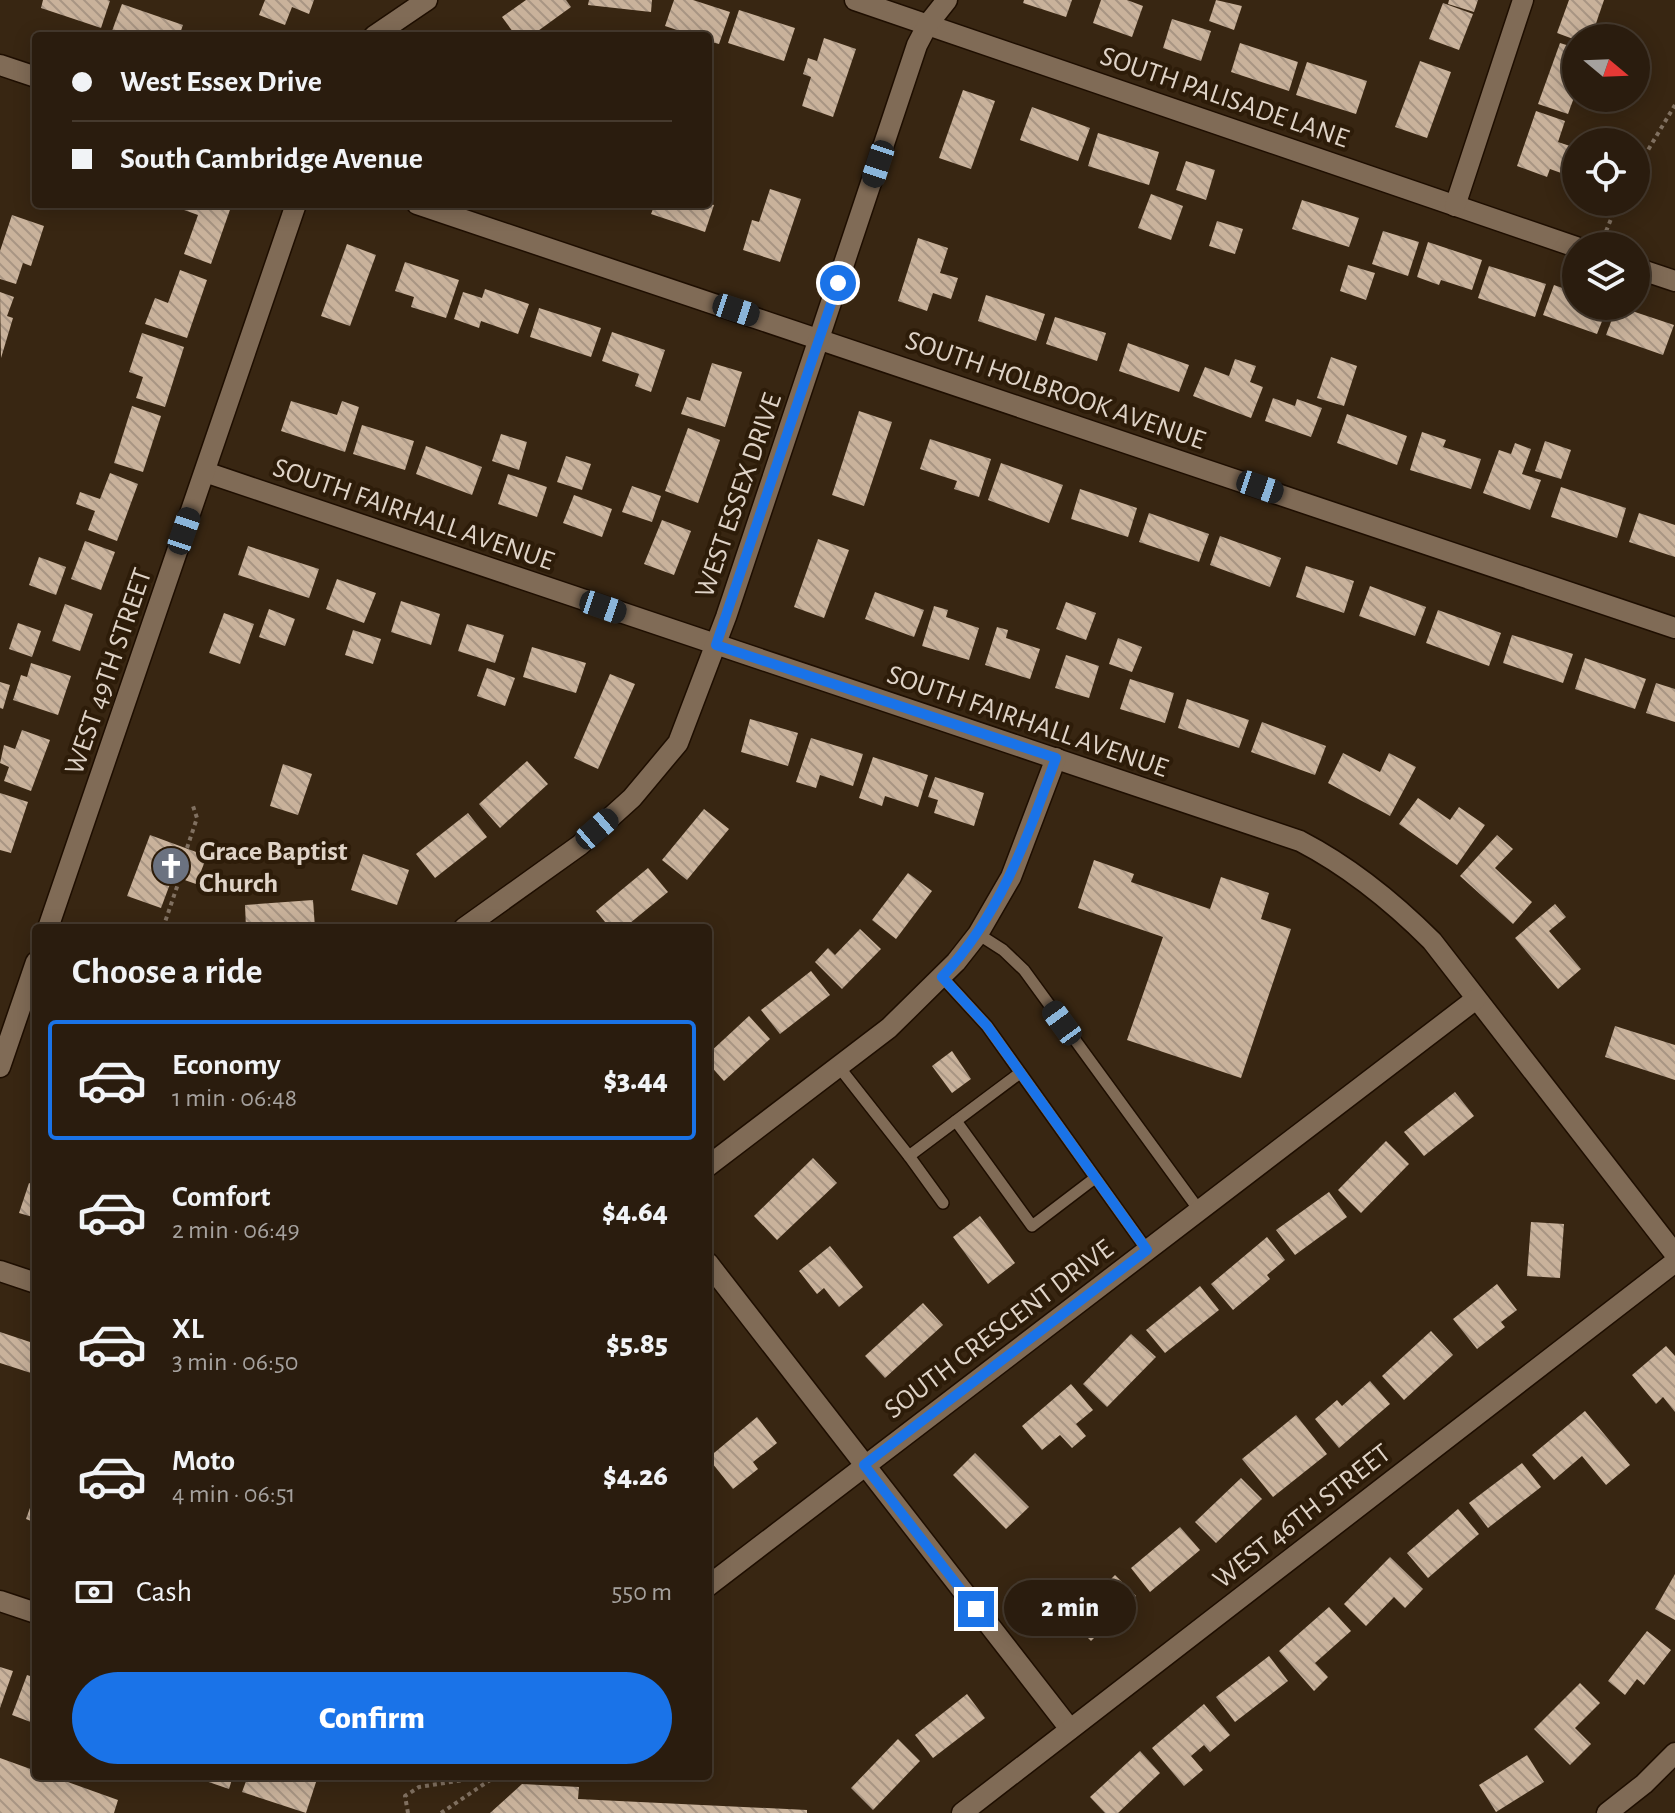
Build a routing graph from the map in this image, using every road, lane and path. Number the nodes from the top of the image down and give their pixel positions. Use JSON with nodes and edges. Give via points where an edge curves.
{"nodes":[{"id":1,"x":427,"y":0,"type":"edge"},
{"id":2,"x":855,"y":0,"type":"edge"},
{"id":3,"x":947,"y":0,"type":"edge"},
{"id":4,"x":1523,"y":0,"type":"edge"},
{"id":5,"x":928,"y":24,"type":"junction"},
{"id":6,"x":380,"y":32,"type":"edge"},
{"id":7,"x":0,"y":65,"type":"edge"},
{"id":8,"x":32,"y":76,"type":"edge"},
{"id":9,"x":1675,"y":106,"type":"edge"},
{"id":10,"x":1650,"y":147,"type":"edge"},
{"id":11,"x":1455,"y":206,"type":"junction"},
{"id":12,"x":295,"y":208,"type":"edge"},
{"id":13,"x":429,"y":208,"type":"edge"},
{"id":14,"x":1562,"y":242,"type":"edge"},
{"id":15,"x":1650,"y":273,"type":"edge"},
{"id":16,"x":1675,"y":281,"type":"edge"},
{"id":17,"x":820,"y":338,"type":"junction"},
{"id":18,"x":205,"y":472,"type":"junction"},
{"id":19,"x":1675,"y":628,"type":"edge"},
{"id":20,"x":716,"y":645,"type":"junction"},
{"id":21,"x":1056,"y":758,"type":"junction"},
{"id":22,"x":192,"y":803,"type":"dead end"},
{"id":23,"x":187,"y":848,"type":"dead end"},
{"id":24,"x":180,"y":878,"type":"dead end"},
{"id":25,"x":49,"y":924,"type":"edge"},
{"id":26,"x":164,"y":924,"type":"edge"},
{"id":27,"x":470,"y":924,"type":"edge"},
{"id":28,"x":978,"y":934,"type":"junction"},
{"id":29,"x":32,"y":974,"type":"edge"},
{"id":30,"x":942,"y":977,"type":"junction"},
{"id":31,"x":1476,"y":999,"type":"junction"},
{"id":32,"x":0,"y":1067,"type":"edge"},
{"id":33,"x":839,"y":1067,"type":"junction"},
{"id":34,"x":1020,"y":1073,"type":"junction"},
{"id":35,"x":956,"y":1121,"type":"junction"},
{"id":36,"x":909,"y":1156,"type":"junction"},
{"id":37,"x":712,"y":1163,"type":"edge"},
{"id":38,"x":1095,"y":1178,"type":"junction"},
{"id":39,"x":943,"y":1203,"type":"dead end"},
{"id":40,"x":1199,"y":1210,"type":"junction"},
{"id":41,"x":1675,"y":1228,"type":"edge"},
{"id":42,"x":1675,"y":1245,"type":"edge"},
{"id":43,"x":1147,"y":1250,"type":"junction"},
{"id":44,"x":1675,"y":1254,"type":"edge"},
{"id":45,"x":1675,"y":1262,"type":"edge"},
{"id":46,"x":712,"y":1268,"type":"edge"},
{"id":47,"x":0,"y":1271,"type":"edge"},
{"id":48,"x":32,"y":1282,"type":"edge"},
{"id":49,"x":864,"y":1465,"type":"junction"},
{"id":50,"x":712,"y":1583,"type":"edge"},
{"id":51,"x":0,"y":1601,"type":"edge"},
{"id":52,"x":32,"y":1612,"type":"edge"},
{"id":53,"x":1070,"y":1729,"type":"junction"},
{"id":54,"x":1675,"y":1753,"type":"edge"},
{"id":55,"x":464,"y":1780,"type":"edge"},
{"id":56,"x":490,"y":1780,"type":"edge"},
{"id":57,"x":408,"y":1813,"type":"edge"},
{"id":58,"x":441,"y":1813,"type":"edge"},
{"id":59,"x":962,"y":1813,"type":"edge"},
{"id":60,"x":1607,"y":1813,"type":"edge"}],
"edges":[{"from":1,"to":6,"type":"street"},
{"from":2,"to":5,"type":"street","name":"SOUTH PALISADE LANE"},
{"from":3,"to":5,"type":"street","name":"WEST ESSEX DRIVE"},
{"from":4,"to":11,"type":"street"},
{"from":5,"to":11,"type":"street","name":"SOUTH PALISADE LANE"},
{"from":5,"to":17,"type":"street","name":"WEST ESSEX DRIVE"},
{"from":7,"to":8,"type":"street"},
{"from":9,"to":10,"type":"path"},
{"from":11,"to":14,"type":"street","name":"SOUTH PALISADE LANE"},
{"from":12,"to":18,"type":"street","name":"WEST 49TH STREET"},
{"from":13,"to":17,"type":"street","name":"SOUTH HOLBROOK AVENUE"},
{"from":15,"to":16,"type":"street"},
{"from":17,"to":19,"type":"street","name":"SOUTH HOLBROOK AVENUE"},
{"from":17,"to":20,"type":"street","name":"WEST ESSEX DRIVE"},
{"from":18,"to":20,"type":"street","name":"SOUTH FAIRHALL AVENUE"},
{"from":18,"to":25,"type":"street","name":"WEST 49TH STREET"},
{"from":20,"to":21,"type":"street","name":"SOUTH FAIRHALL AVENUE"},
{"from":20,"to":27,"type":"street","name":"WEST ESSEX DRIVE","via":[[678,743],[632,798],[580,845]]},
{"from":21,"to":28,"type":"street","via":[[1011,877]]},
{"from":21,"to":31,"type":"street","name":"SOUTH FAIRHALL AVENUE","via":[[1300,841],[1327,855],[1390,899],[1432,941]]},
{"from":22,"to":23,"type":"path","via":[[197,818]]},
{"from":24,"to":26,"type":"path"},
{"from":28,"to":30,"type":"street"},
{"from":28,"to":40,"type":"lane","via":[[1024,970]]},
{"from":29,"to":32,"type":"street"},
{"from":30,"to":33,"type":"street"},
{"from":30,"to":34,"type":"lane","via":[[987,1026]]},
{"from":31,"to":40,"type":"street","name":"SOUTH CRESCENT DRIVE"},
{"from":31,"to":44,"type":"street","name":"SOUTH FAIRHALL AVENUE"},
{"from":33,"to":36,"type":"lane"},
{"from":33,"to":37,"type":"street"},
{"from":34,"to":35,"type":"lane"},
{"from":34,"to":38,"type":"lane"},
{"from":35,"to":36,"type":"lane"},
{"from":35,"to":38,"type":"lane","via":[[1032,1226]]},
{"from":36,"to":39,"type":"lane"},
{"from":38,"to":43,"type":"lane"},
{"from":40,"to":43,"type":"street","name":"SOUTH CRESCENT DRIVE"},
{"from":41,"to":42,"type":"street"},
{"from":43,"to":49,"type":"street","name":"SOUTH CRESCENT DRIVE"},
{"from":45,"to":53,"type":"street","name":"WEST 46TH STREET"},
{"from":46,"to":49,"type":"street"},
{"from":47,"to":48,"type":"street"},
{"from":49,"to":50,"type":"street","name":"SOUTH CRESCENT DRIVE"},
{"from":49,"to":53,"type":"street"},
{"from":51,"to":52,"type":"street"},
{"from":53,"to":59,"type":"street","name":"WEST 46TH STREET"},
{"from":54,"to":60,"type":"street"},
{"from":55,"to":57,"type":"path","via":[[419,1787],[405,1796]]},
{"from":56,"to":58,"type":"path"}]}
